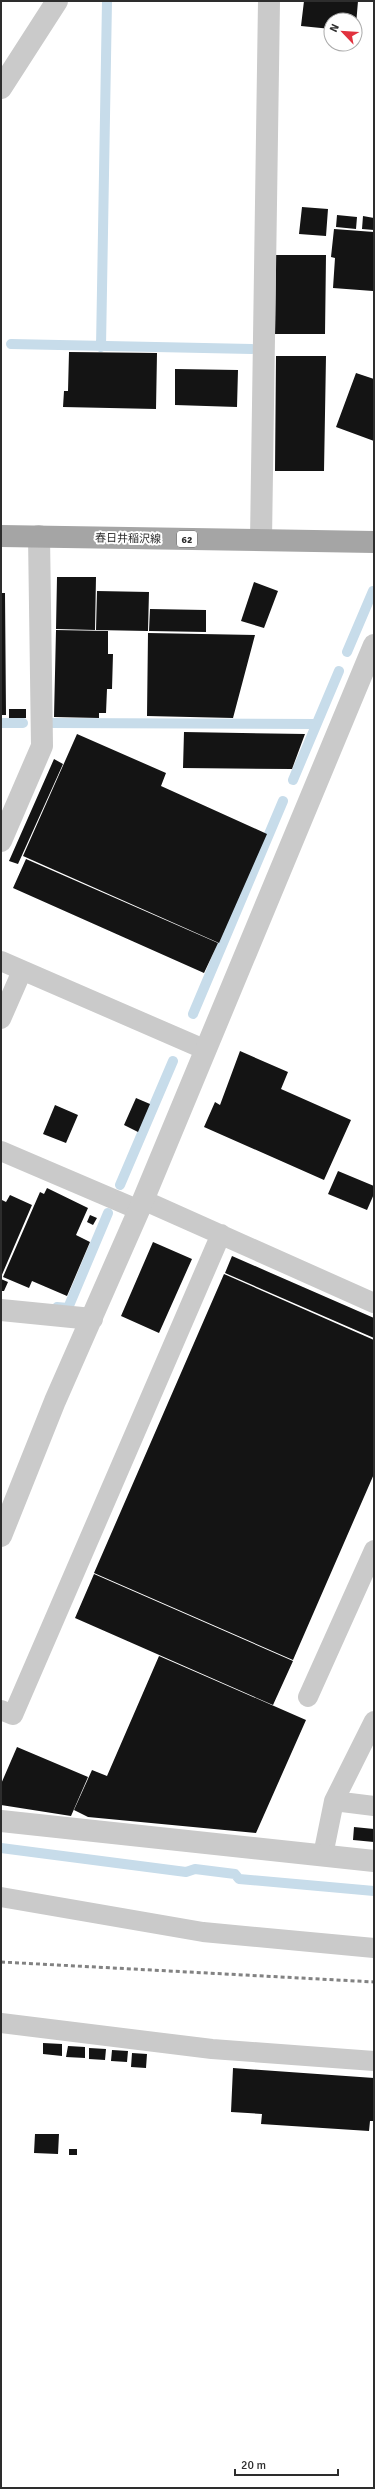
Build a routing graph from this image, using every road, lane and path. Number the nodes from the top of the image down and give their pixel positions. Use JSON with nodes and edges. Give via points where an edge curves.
{"nodes":[{"id":1,"x":57,"y":1,"type":"edge"},
{"id":2,"x":269,"y":1,"type":"edge"},
{"id":3,"x":1,"y":88,"type":"edge"},
{"id":4,"x":1,"y":536,"type":"edge"},
{"id":5,"x":39,"y":536,"type":"junction"},
{"id":6,"x":261,"y":540,"type":"junction"},
{"id":7,"x":374,"y":542,"type":"edge"},
{"id":8,"x":374,"y":645,"type":"edge"},
{"id":9,"x":1,"y":841,"type":"edge"},
{"id":10,"x":1,"y":962,"type":"edge"},
{"id":11,"x":22,"y":970,"type":"junction"},
{"id":12,"x":1,"y":1019,"type":"edge"},
{"id":13,"x":206,"y":1050,"type":"junction"},
{"id":14,"x":1,"y":1151,"type":"edge"},
{"id":15,"x":141,"y":1205,"type":"junction"},
{"id":16,"x":222,"y":1234,"type":"junction"},
{"id":17,"x":374,"y":1303,"type":"edge"},
{"id":18,"x":1,"y":1310,"type":"edge"},
{"id":19,"x":92,"y":1319,"type":"junction"},
{"id":20,"x":1,"y":1536,"type":"edge"},
{"id":21,"x":374,"y":1550,"type":"edge"},
{"id":22,"x":308,"y":1697,"type":"dead end"},
{"id":23,"x":1,"y":1710,"type":"edge"},
{"id":24,"x":374,"y":1721,"type":"edge"},
{"id":25,"x":334,"y":1802,"type":"junction"},
{"id":26,"x":374,"y":1806,"type":"edge"},
{"id":27,"x":1,"y":1821,"type":"edge"},
{"id":28,"x":323,"y":1855,"type":"junction"},
{"id":29,"x":374,"y":1861,"type":"edge"},
{"id":30,"x":1,"y":1897,"type":"edge"},
{"id":31,"x":374,"y":1948,"type":"edge"},
{"id":32,"x":1,"y":2023,"type":"edge"},
{"id":33,"x":374,"y":2061,"type":"edge"}],
"edges":[{"from":1,"to":3,"type":"street"},
{"from":2,"to":6,"type":"street"},
{"from":4,"to":5,"type":"main road","name":"春日井稲沢線","number":"62"},
{"from":5,"to":6,"type":"main road","name":"春日井稲沢線","number":"62"},
{"from":5,"to":9,"type":"street","via":[[42,746]]},
{"from":6,"to":7,"type":"main road","name":"春日井稲沢線","number":"62"},
{"from":8,"to":13,"type":"street"},
{"from":10,"to":11,"type":"lane"},
{"from":11,"to":12,"type":"lane"},
{"from":11,"to":13,"type":"lane"},
{"from":13,"to":15,"type":"street"},
{"from":14,"to":15,"type":"lane"},
{"from":15,"to":16,"type":"lane"},
{"from":15,"to":19,"type":"street"},
{"from":16,"to":17,"type":"lane"},
{"from":16,"to":23,"type":"lane","via":[[13,1715]]},
{"from":18,"to":19,"type":"street"},
{"from":19,"to":20,"type":"street","via":[[55,1401]]},
{"from":21,"to":22,"type":"lane"},
{"from":24,"to":25,"type":"lane"},
{"from":25,"to":26,"type":"lane"},
{"from":25,"to":28,"type":"lane"},
{"from":27,"to":28,"type":"street"},
{"from":28,"to":29,"type":"street"},
{"from":30,"to":31,"type":"lane","via":[[203,1932]]},
{"from":32,"to":33,"type":"lane","via":[[212,2049]]}]}
